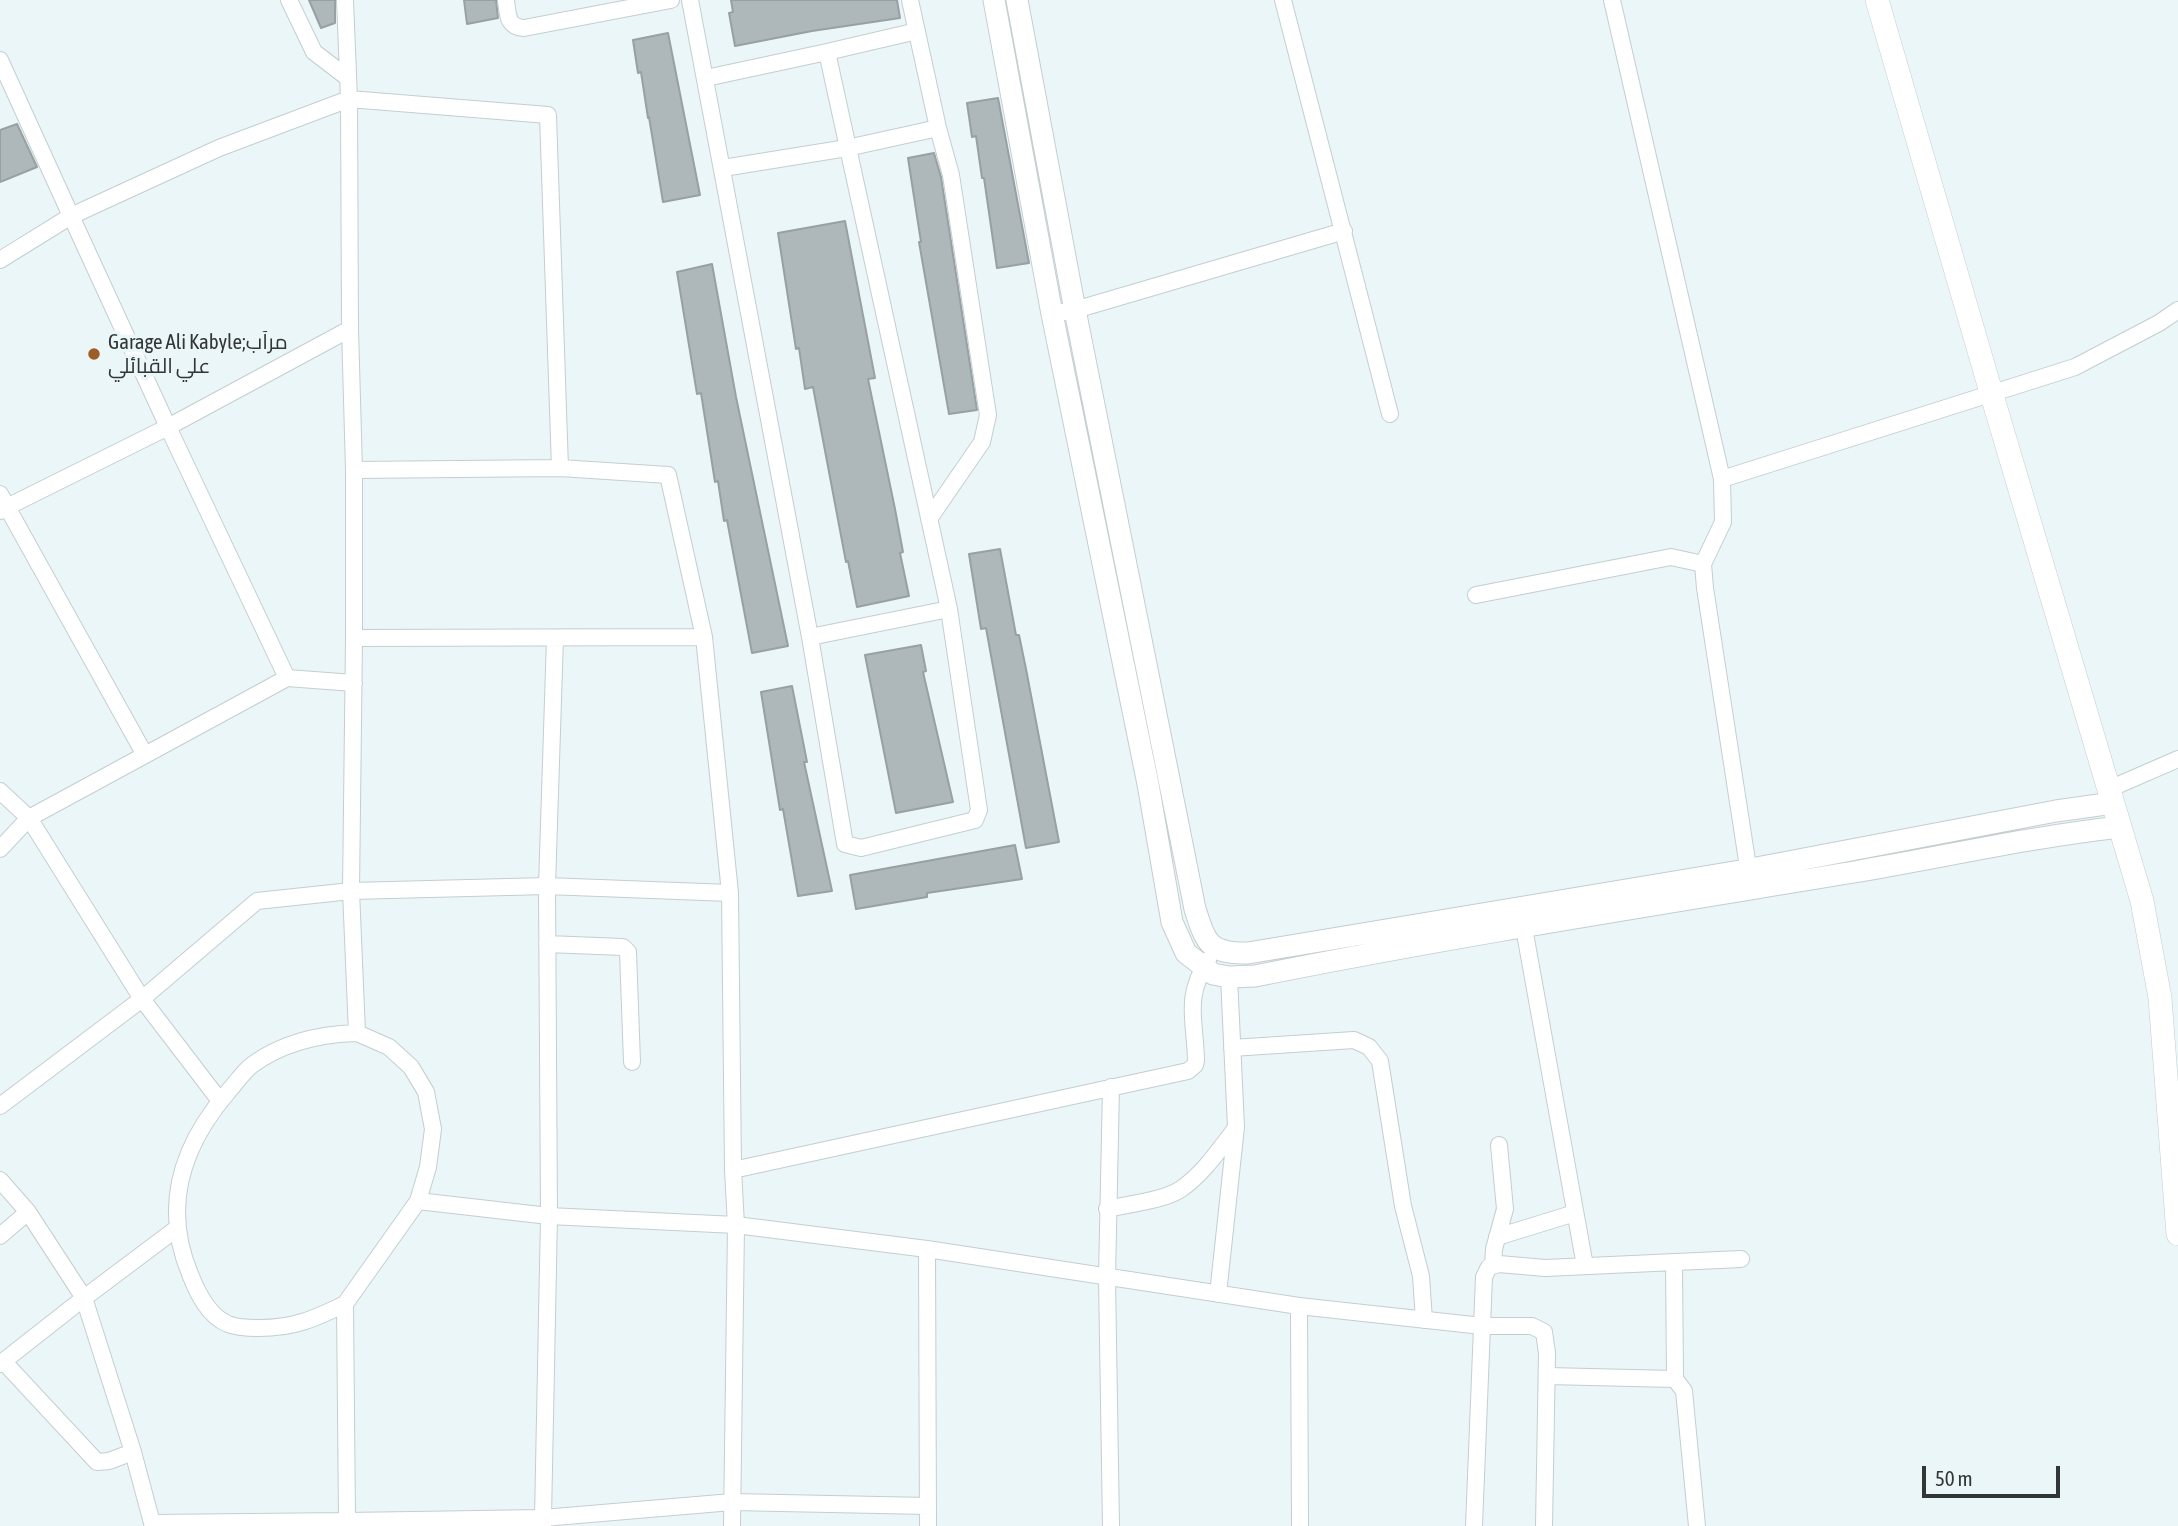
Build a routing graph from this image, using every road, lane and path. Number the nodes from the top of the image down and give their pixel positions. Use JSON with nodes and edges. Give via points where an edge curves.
{"nodes":[{"id":1,"x":289,"y":0,"type":"edge"},
{"id":2,"x":345,"y":0,"type":"edge"},
{"id":3,"x":506,"y":0,"type":"edge"},
{"id":4,"x":671,"y":0,"type":"edge"},
{"id":5,"x":690,"y":0,"type":"edge"},
{"id":6,"x":910,"y":0,"type":"edge"},
{"id":7,"x":994,"y":0,"type":"edge"},
{"id":8,"x":1017,"y":0,"type":"edge"},
{"id":9,"x":1283,"y":0,"type":"edge"},
{"id":10,"x":1612,"y":0,"type":"edge"},
{"id":11,"x":1877,"y":0,"type":"edge"},
{"id":12,"x":917,"y":31,"type":"junction"},
{"id":13,"x":827,"y":52,"type":"junction"},
{"id":14,"x":0,"y":60,"type":"edge"},
{"id":15,"x":348,"y":78,"type":"junction"},
{"id":16,"x":706,"y":78,"type":"junction"},
{"id":17,"x":349,"y":99,"type":"junction"},
{"id":18,"x":938,"y":128,"type":"junction"},
{"id":19,"x":847,"y":148,"type":"junction"},
{"id":20,"x":723,"y":168,"type":"junction"},
{"id":21,"x":71,"y":216,"type":"junction"},
{"id":22,"x":1344,"y":231,"type":"junction"},
{"id":23,"x":0,"y":260,"type":"edge"},
{"id":24,"x":1075,"y":310,"type":"junction"},
{"id":25,"x":2178,"y":310,"type":"edge"},
{"id":26,"x":1052,"y":314,"type":"junction"},
{"id":27,"x":350,"y":329,"type":"junction"},
{"id":28,"x":1991,"y":392,"type":"junction"},
{"id":29,"x":1390,"y":414,"type":"dead end"},
{"id":30,"x":168,"y":426,"type":"junction"},
{"id":31,"x":560,"y":468,"type":"junction"},
{"id":32,"x":354,"y":470,"type":"junction"},
{"id":33,"x":1721,"y":479,"type":"junction"},
{"id":34,"x":2,"y":504,"type":"edge"},
{"id":35,"x":929,"y":519,"type":"junction"},
{"id":36,"x":1703,"y":564,"type":"junction"},
{"id":37,"x":1476,"y":595,"type":"dead end"},
{"id":38,"x":948,"y":609,"type":"junction"},
{"id":39,"x":704,"y":636,"type":"junction"},
{"id":40,"x":810,"y":636,"type":"junction"},
{"id":41,"x":355,"y":638,"type":"junction"},
{"id":42,"x":555,"y":638,"type":"junction"},
{"id":43,"x":1143,"y":647,"type":"junction"},
{"id":44,"x":1121,"y":652,"type":"junction"},
{"id":45,"x":287,"y":678,"type":"junction"},
{"id":46,"x":354,"y":683,"type":"junction"},
{"id":47,"x":145,"y":755,"type":"junction"},
{"id":48,"x":2178,"y":759,"type":"edge"},
{"id":49,"x":0,"y":791,"type":"edge"},
{"id":50,"x":2111,"y":796,"type":"junction"},
{"id":51,"x":29,"y":818,"type":"junction"},
{"id":52,"x":2120,"y":827,"type":"junction"},
{"id":53,"x":0,"y":849,"type":"edge"},
{"id":54,"x":1749,"y":878,"type":"junction"},
{"id":55,"x":547,"y":886,"type":"junction"},
{"id":56,"x":351,"y":891,"type":"junction"},
{"id":57,"x":730,"y":893,"type":"junction"},
{"id":58,"x":1531,"y":919,"type":"junction"},
{"id":59,"x":547,"y":944,"type":"junction"},
{"id":60,"x":1214,"y":949,"type":"junction"},
{"id":61,"x":1203,"y":968,"type":"junction"},
{"id":62,"x":1229,"y":977,"type":"junction"},
{"id":63,"x":142,"y":999,"type":"junction"},
{"id":64,"x":2169,"y":999,"type":"edge"},
{"id":65,"x":357,"y":1033,"type":"junction"},
{"id":66,"x":1232,"y":1048,"type":"junction"},
{"id":67,"x":632,"y":1062,"type":"dead end"},
{"id":68,"x":1111,"y":1087,"type":"junction"},
{"id":69,"x":220,"y":1101,"type":"junction"},
{"id":70,"x":0,"y":1106,"type":"edge"},
{"id":71,"x":1236,"y":1127,"type":"junction"},
{"id":72,"x":1499,"y":1145,"type":"dead end"},
{"id":73,"x":733,"y":1170,"type":"junction"},
{"id":74,"x":0,"y":1180,"type":"edge"},
{"id":75,"x":418,"y":1201,"type":"junction"},
{"id":76,"x":1107,"y":1209,"type":"junction"},
{"id":77,"x":28,"y":1212,"type":"junction"},
{"id":78,"x":1576,"y":1213,"type":"junction"},
{"id":79,"x":549,"y":1216,"type":"junction"},
{"id":80,"x":736,"y":1225,"type":"junction"},
{"id":81,"x":176,"y":1229,"type":"junction"},
{"id":82,"x":2178,"y":1234,"type":"edge"},
{"id":83,"x":0,"y":1236,"type":"edge"},
{"id":84,"x":1497,"y":1237,"type":"junction"},
{"id":85,"x":927,"y":1249,"type":"junction"},
{"id":86,"x":1741,"y":1259,"type":"dead end"},
{"id":87,"x":1674,"y":1262,"type":"junction"},
{"id":88,"x":1493,"y":1265,"type":"junction"},
{"id":89,"x":1585,"y":1266,"type":"junction"},
{"id":90,"x":1107,"y":1278,"type":"junction"},
{"id":91,"x":1218,"y":1294,"type":"junction"},
{"id":92,"x":84,"y":1298,"type":"junction"},
{"id":93,"x":345,"y":1304,"type":"junction"},
{"id":94,"x":1299,"y":1306,"type":"junction"},
{"id":95,"x":1424,"y":1320,"type":"junction"},
{"id":96,"x":1482,"y":1326,"type":"junction"},
{"id":97,"x":2,"y":1363,"type":"edge"},
{"id":98,"x":1547,"y":1376,"type":"junction"},
{"id":99,"x":1675,"y":1379,"type":"junction"},
{"id":100,"x":133,"y":1452,"type":"junction"},
{"id":101,"x":732,"y":1502,"type":"junction"},
{"id":102,"x":928,"y":1506,"type":"junction"},
{"id":103,"x":543,"y":1522,"type":"edge"},
{"id":104,"x":347,"y":1523,"type":"edge"},
{"id":105,"x":152,"y":1525,"type":"edge"},
{"id":106,"x":732,"y":1526,"type":"edge"},
{"id":107,"x":928,"y":1526,"type":"edge"},
{"id":108,"x":1111,"y":1526,"type":"edge"},
{"id":109,"x":1300,"y":1526,"type":"edge"},
{"id":110,"x":1474,"y":1526,"type":"edge"},
{"id":111,"x":1544,"y":1526,"type":"edge"},
{"id":112,"x":1697,"y":1526,"type":"edge"}],
"edges":[{"from":1,"to":15,"type":"street","via":[[314,52]]},
{"from":2,"to":15,"type":"street"},
{"from":3,"to":4,"type":"street","via":[[509,22],[524,28]]},
{"from":5,"to":16,"type":"street"},
{"from":6,"to":12,"type":"street"},
{"from":7,"to":26,"type":"street"},
{"from":8,"to":24,"type":"street"},
{"from":9,"to":22,"type":"street"},
{"from":10,"to":33,"type":"street"},
{"from":11,"to":28,"type":"main road"},
{"from":12,"to":13,"type":"street"},
{"from":12,"to":18,"type":"street"},
{"from":13,"to":16,"type":"street"},
{"from":13,"to":19,"type":"street"},
{"from":14,"to":21,"type":"street"},
{"from":15,"to":17,"type":"street"},
{"from":16,"to":20,"type":"street"},
{"from":17,"to":21,"type":"street","via":[[219,148]]},
{"from":17,"to":27,"type":"street"},
{"from":17,"to":31,"type":"street","via":[[548,115]]},
{"from":18,"to":19,"type":"street"},
{"from":18,"to":35,"type":"street","via":[[951,175],[988,415],[982,442]]},
{"from":19,"to":20,"type":"street"},
{"from":19,"to":35,"type":"street"},
{"from":20,"to":40,"type":"street"},
{"from":21,"to":23,"type":"street"},
{"from":21,"to":30,"type":"street"},
{"from":22,"to":24,"type":"street"},
{"from":22,"to":29,"type":"street"},
{"from":24,"to":26,"type":"street"},
{"from":24,"to":43,"type":"street"},
{"from":25,"to":28,"type":"street","via":[[2075,367]]},
{"from":26,"to":44,"type":"street"},
{"from":27,"to":30,"type":"street"},
{"from":27,"to":32,"type":"street"},
{"from":28,"to":33,"type":"street"},
{"from":28,"to":50,"type":"main road"},
{"from":30,"to":34,"type":"street"},
{"from":30,"to":45,"type":"street"},
{"from":31,"to":32,"type":"street"},
{"from":31,"to":39,"type":"street","via":[[668,475]]},
{"from":32,"to":41,"type":"street"},
{"from":33,"to":36,"type":"street","via":[[1723,522]]},
{"from":34,"to":47,"type":"street"},
{"from":35,"to":38,"type":"street"},
{"from":36,"to":37,"type":"street","via":[[1671,557]]},
{"from":36,"to":54,"type":"street"},
{"from":38,"to":40,"type":"street"},
{"from":38,"to":40,"type":"street","via":[[979,816],[861,848],[845,844]]},
{"from":39,"to":42,"type":"street"},
{"from":39,"to":57,"type":"street"},
{"from":41,"to":42,"type":"street"},
{"from":41,"to":46,"type":"street"},
{"from":42,"to":55,"type":"street"},
{"from":43,"to":44,"type":"street"},
{"from":43,"to":60,"type":"street","via":[[1195,909]]},
{"from":44,"to":61,"type":"street","via":[[1172,922],[1186,953]]},
{"from":45,"to":46,"type":"street"},
{"from":45,"to":47,"type":"street"},
{"from":46,"to":56,"type":"street"},
{"from":47,"to":51,"type":"street"},
{"from":48,"to":50,"type":"street"},
{"from":49,"to":51,"type":"street"},
{"from":50,"to":52,"type":"main road"},
{"from":50,"to":54,"type":"street"},
{"from":51,"to":53,"type":"street"},
{"from":51,"to":63,"type":"street"},
{"from":52,"to":54,"type":"street","via":[[2056,834],[1854,872]]},
{"from":52,"to":64,"type":"main road"},
{"from":54,"to":58,"type":"street"},
{"from":55,"to":56,"type":"street"},
{"from":55,"to":57,"type":"street"},
{"from":55,"to":59,"type":"street"},
{"from":56,"to":63,"type":"street","via":[[257,901]]},
{"from":56,"to":65,"type":"street"},
{"from":57,"to":73,"type":"street"},
{"from":58,"to":60,"type":"street","via":[[1248,953],[1226,954]]},
{"from":58,"to":62,"type":"street","via":[[1255,976]]},
{"from":58,"to":78,"type":"street"},
{"from":59,"to":67,"type":"street","via":[[623,947],[628,952]]},
{"from":59,"to":79,"type":"street"},
{"from":60,"to":61,"type":"street"},
{"from":61,"to":62,"type":"street"},
{"from":61,"to":68,"type":"street","via":[[1191,1016],[1195,1065],[1188,1071]]},
{"from":62,"to":66,"type":"street"},
{"from":63,"to":69,"type":"street"},
{"from":63,"to":70,"type":"street"},
{"from":64,"to":82,"type":"main road"},
{"from":65,"to":69,"type":"street","via":[[326,1034],[289,1045],[251,1065]]},
{"from":65,"to":75,"type":"street","via":[[389,1047],[411,1067],[426,1092],[433,1129]]},
{"from":66,"to":71,"type":"street"},
{"from":66,"to":95,"type":"street","via":[[1354,1040],[1380,1061]]},
{"from":68,"to":73,"type":"street"},
{"from":68,"to":76,"type":"street"},
{"from":69,"to":81,"type":"street","via":[[194,1142],[177,1189]]},
{"from":71,"to":76,"type":"street","via":[[1209,1163],[1180,1190]]},
{"from":71,"to":91,"type":"street"},
{"from":72,"to":84,"type":"street","via":[[1505,1209]]},
{"from":73,"to":80,"type":"street"},
{"from":74,"to":77,"type":"street"},
{"from":75,"to":79,"type":"street"},
{"from":75,"to":93,"type":"street"},
{"from":76,"to":90,"type":"street"},
{"from":77,"to":83,"type":"street"},
{"from":77,"to":92,"type":"street"},
{"from":78,"to":84,"type":"street"},
{"from":78,"to":89,"type":"street"},
{"from":79,"to":80,"type":"street"},
{"from":79,"to":103,"type":"street"},
{"from":80,"to":85,"type":"street"},
{"from":80,"to":101,"type":"street"},
{"from":81,"to":92,"type":"street"},
{"from":81,"to":93,"type":"street","via":[[196,1289],[226,1324],[282,1328],[309,1322]]},
{"from":84,"to":88,"type":"street"},
{"from":85,"to":90,"type":"street"},
{"from":85,"to":102,"type":"street"},
{"from":86,"to":87,"type":"street"},
{"from":87,"to":89,"type":"street"},
{"from":87,"to":99,"type":"street"},
{"from":88,"to":89,"type":"street"},
{"from":88,"to":96,"type":"street","via":[[1484,1277]]},
{"from":90,"to":91,"type":"street"},
{"from":90,"to":108,"type":"street"},
{"from":91,"to":94,"type":"street"},
{"from":92,"to":97,"type":"street"},
{"from":92,"to":100,"type":"street"},
{"from":93,"to":104,"type":"street"},
{"from":94,"to":95,"type":"street"},
{"from":94,"to":109,"type":"street"},
{"from":95,"to":96,"type":"street"},
{"from":96,"to":98,"type":"street","via":[[1539,1328],[1546,1336]]},
{"from":96,"to":110,"type":"street"},
{"from":97,"to":100,"type":"street","via":[[97,1462]]},
{"from":98,"to":99,"type":"street"},
{"from":98,"to":111,"type":"street"},
{"from":99,"to":112,"type":"street","via":[[1684,1391]]},
{"from":100,"to":105,"type":"street"},
{"from":101,"to":102,"type":"street"},
{"from":101,"to":103,"type":"street"},
{"from":101,"to":106,"type":"street"},
{"from":102,"to":107,"type":"street"},
{"from":103,"to":104,"type":"street"},
{"from":104,"to":105,"type":"street"}]}
